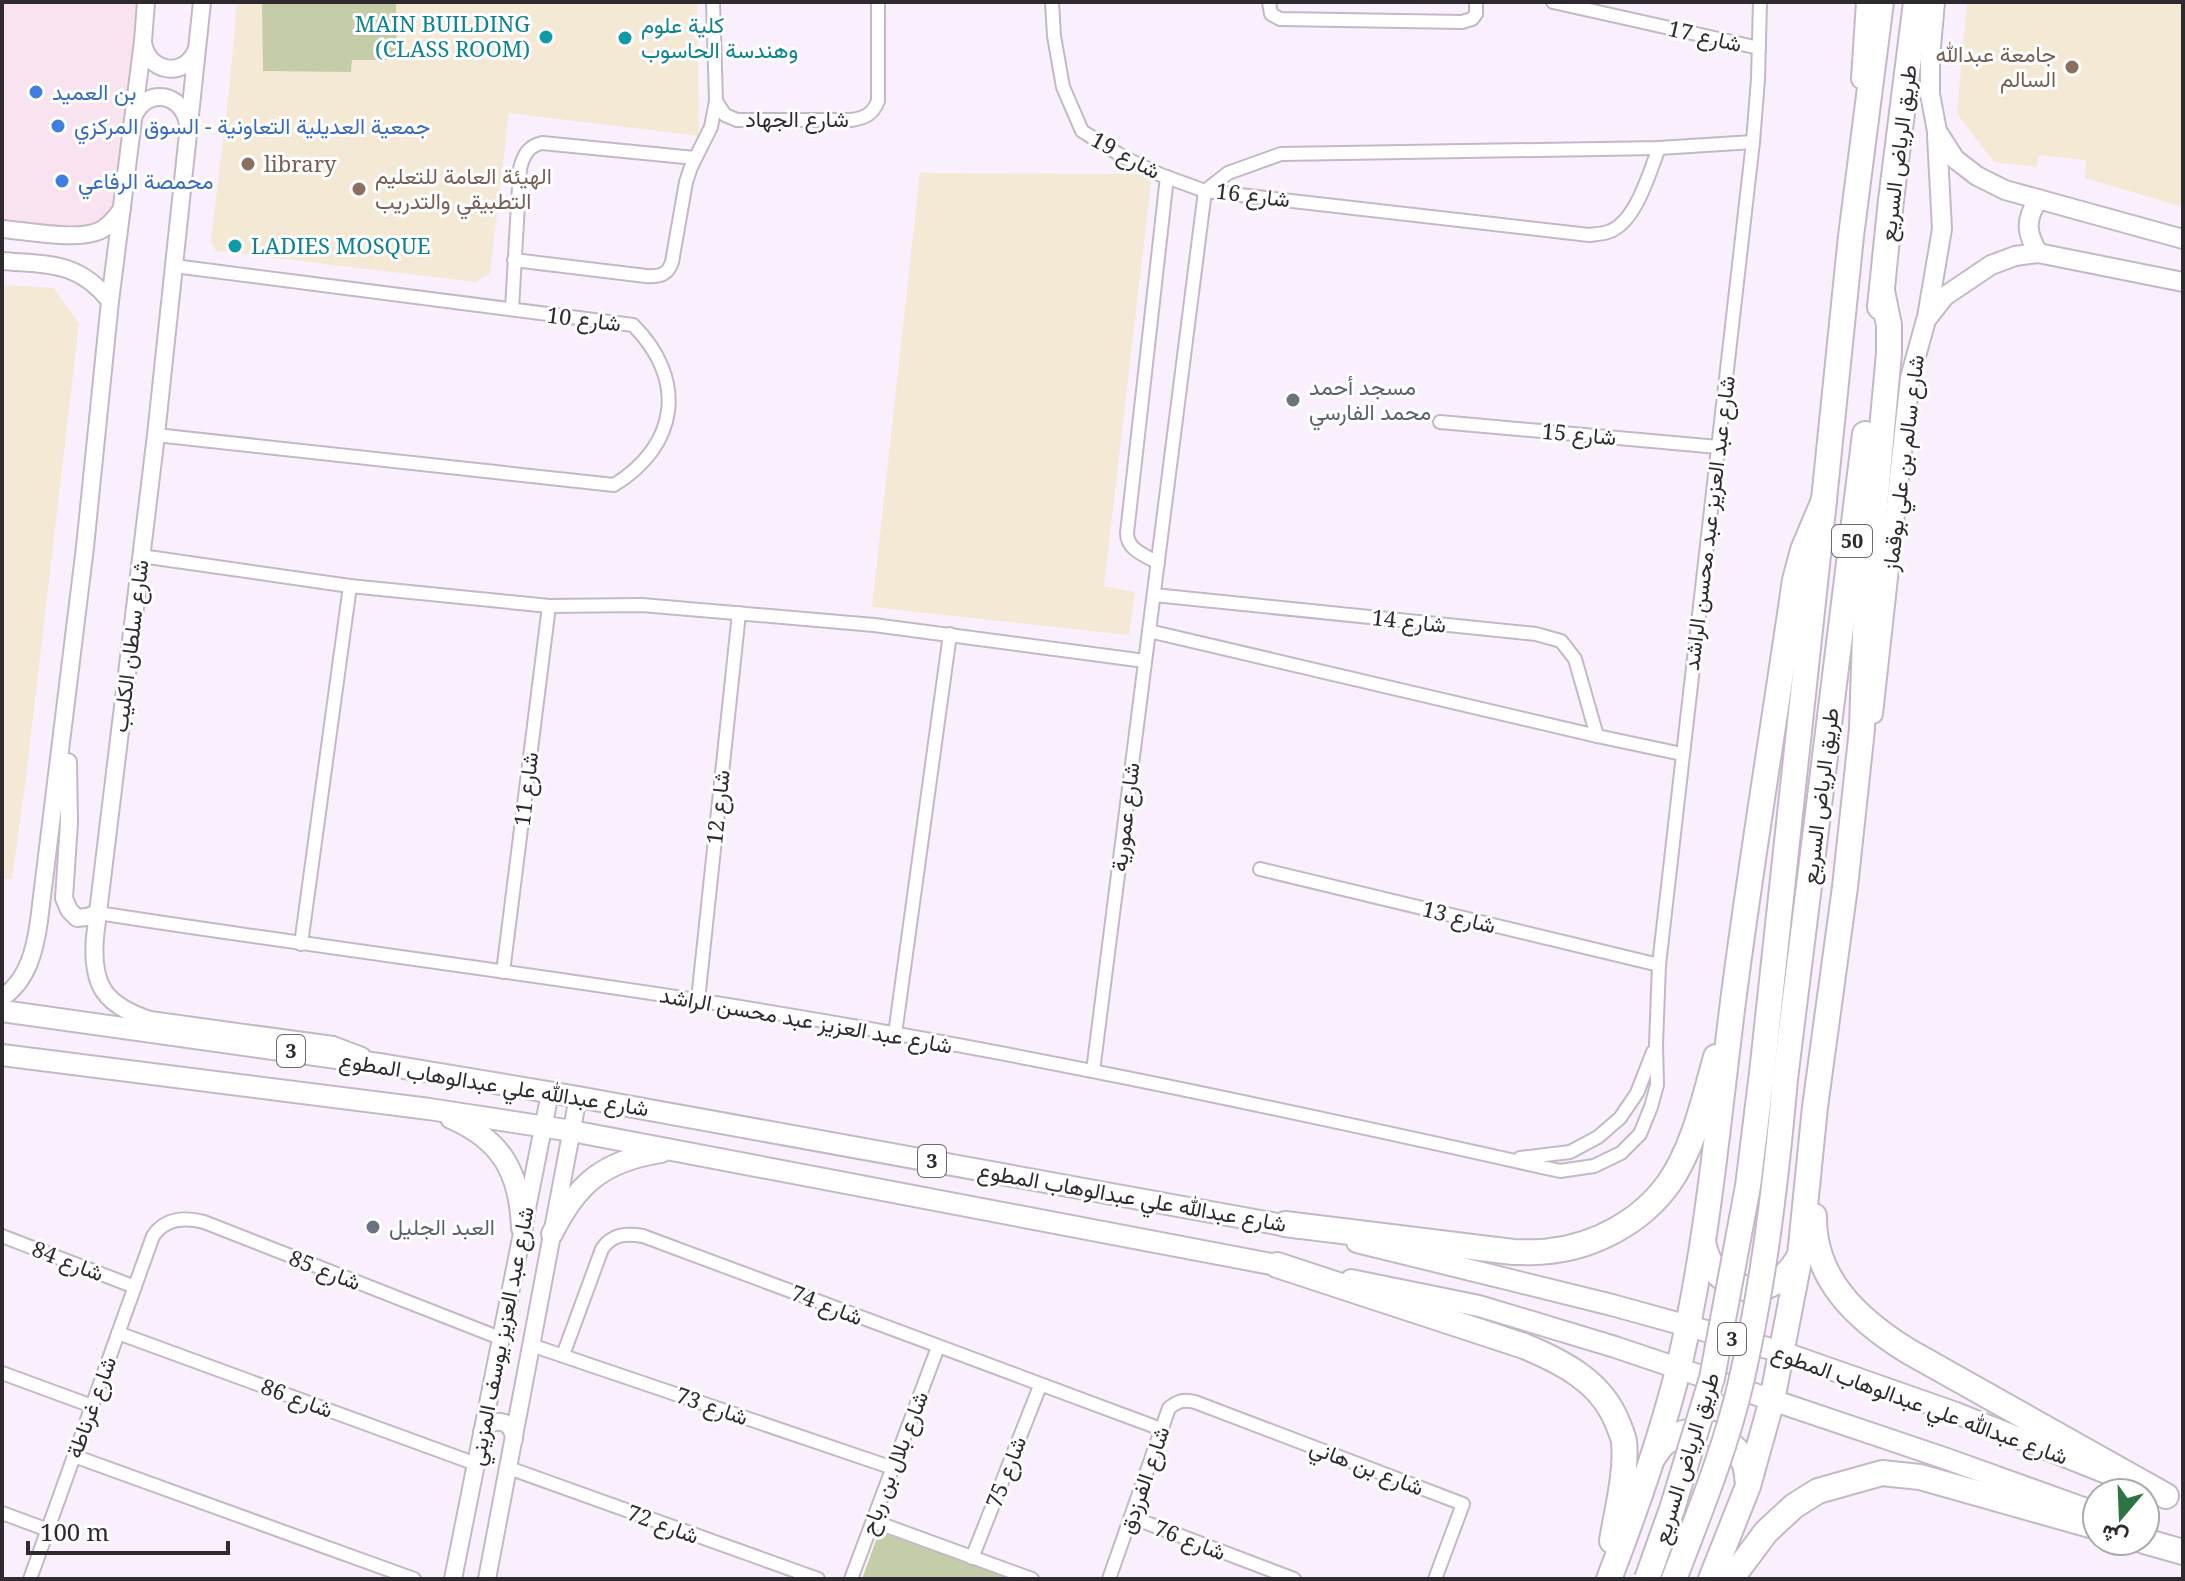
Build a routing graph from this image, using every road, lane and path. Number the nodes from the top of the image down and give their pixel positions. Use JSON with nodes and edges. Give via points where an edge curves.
{"nodes":[{"id":1,"x":146,"y":2,"type":"edge"},
{"id":2,"x":202,"y":2,"type":"edge"},
{"id":3,"x":713,"y":2,"type":"edge"},
{"id":4,"x":878,"y":2,"type":"edge"},
{"id":5,"x":1052,"y":2,"type":"edge"},
{"id":6,"x":1269,"y":2,"type":"edge"},
{"id":7,"x":1476,"y":2,"type":"edge"},
{"id":8,"x":1556,"y":2,"type":"edge"},
{"id":9,"x":1760,"y":2,"type":"edge"},
{"id":10,"x":1866,"y":2,"type":"edge"},
{"id":11,"x":1881,"y":2,"type":"edge"},
{"id":12,"x":1916,"y":2,"type":"edge"},
{"id":13,"x":1935,"y":2,"type":"edge"},
{"id":14,"x":143,"y":41,"type":"junction"},
{"id":15,"x":197,"y":46,"type":"junction"},
{"id":16,"x":1759,"y":48,"type":"junction"},
{"id":17,"x":716,"y":101,"type":"junction"},
{"id":18,"x":133,"y":119,"type":"junction"},
{"id":19,"x":188,"y":125,"type":"junction"},
{"id":20,"x":1937,"y":131,"type":"junction"},
{"id":21,"x":1753,"y":142,"type":"junction"},
{"id":22,"x":1659,"y":148,"type":"junction"},
{"id":23,"x":695,"y":158,"type":"junction"},
{"id":24,"x":1167,"y":177,"type":"junction"},
{"id":25,"x":1205,"y":191,"type":"junction"},
{"id":26,"x":2038,"y":199,"type":"junction"},
{"id":27,"x":122,"y":209,"type":"junction"},
{"id":28,"x":2,"y":229,"type":"edge"},
{"id":29,"x":47,"y":233,"type":"junction"},
{"id":30,"x":1851,"y":236,"type":"junction"},
{"id":31,"x":2183,"y":239,"type":"edge"},
{"id":32,"x":2038,"y":253,"type":"junction"},
{"id":33,"x":514,"y":260,"type":"junction"},
{"id":34,"x":2,"y":261,"type":"edge"},
{"id":35,"x":44,"y":264,"type":"junction"},
{"id":36,"x":174,"y":266,"type":"junction"},
{"id":37,"x":2183,"y":282,"type":"edge"},
{"id":38,"x":1882,"y":291,"type":"junction"},
{"id":39,"x":110,"y":301,"type":"junction"},
{"id":40,"x":512,"y":309,"type":"junction"},
{"id":41,"x":1926,"y":320,"type":"junction"},
{"id":42,"x":1440,"y":422,"type":"dead end"},
{"id":43,"x":156,"y":435,"type":"junction"},
{"id":44,"x":1718,"y":447,"type":"junction"},
{"id":45,"x":1824,"y":500,"type":"junction"},
{"id":46,"x":141,"y":556,"type":"junction"},
{"id":47,"x":1158,"y":563,"type":"junction"},
{"id":48,"x":350,"y":586,"type":"junction"},
{"id":49,"x":1154,"y":595,"type":"junction"},
{"id":50,"x":549,"y":606,"type":"junction"},
{"id":51,"x":739,"y":613,"type":"junction"},
{"id":52,"x":1149,"y":631,"type":"junction"},
{"id":53,"x":950,"y":634,"type":"junction"},
{"id":54,"x":1145,"y":661,"type":"junction"},
{"id":55,"x":67,"y":689,"type":"junction"},
{"id":56,"x":1597,"y":736,"type":"junction"},
{"id":57,"x":1682,"y":754,"type":"junction"},
{"id":58,"x":1260,"y":869,"type":"dead end"},
{"id":59,"x":1845,"y":887,"type":"junction"},
{"id":60,"x":98,"y":913,"type":"junction"},
{"id":61,"x":301,"y":944,"type":"junction"},
{"id":62,"x":1659,"y":965,"type":"junction"},
{"id":63,"x":503,"y":972,"type":"junction"},
{"id":64,"x":1734,"y":994,"type":"junction"},
{"id":65,"x":2,"y":998,"type":"edge"},
{"id":66,"x":698,"y":1000,"type":"junction"},
{"id":67,"x":2,"y":1011,"type":"edge"},
{"id":68,"x":895,"y":1034,"type":"junction"},
{"id":69,"x":1656,"y":1044,"type":"junction"},
{"id":70,"x":2,"y":1055,"type":"edge"},
{"id":71,"x":386,"y":1065,"type":"junction"},
{"id":72,"x":1093,"y":1071,"type":"junction"},
{"id":73,"x":1774,"y":1076,"type":"junction"},
{"id":74,"x":550,"y":1093,"type":"junction"},
{"id":75,"x":578,"y":1097,"type":"junction"},
{"id":76,"x":1815,"y":1107,"type":"junction"},
{"id":77,"x":429,"y":1109,"type":"junction"},
{"id":78,"x":544,"y":1126,"type":"junction"},
{"id":79,"x":572,"y":1131,"type":"junction"},
{"id":80,"x":688,"y":1153,"type":"junction"},
{"id":81,"x":1509,"y":1160,"type":"junction"},
{"id":82,"x":1285,"y":1224,"type":"junction"},
{"id":83,"x":522,"y":1228,"type":"junction"},
{"id":84,"x":552,"y":1234,"type":"junction"},
{"id":85,"x":2,"y":1236,"type":"edge"},
{"id":86,"x":153,"y":1236,"type":"joint"},
{"id":87,"x":1703,"y":1239,"type":"junction"},
{"id":88,"x":1800,"y":1256,"type":"junction"},
{"id":89,"x":1277,"y":1265,"type":"junction"},
{"id":90,"x":135,"y":1287,"type":"junction"},
{"id":91,"x":1687,"y":1327,"type":"junction"},
{"id":92,"x":118,"y":1333,"type":"junction"},
{"id":93,"x":500,"y":1338,"type":"junction"},
{"id":94,"x":531,"y":1345,"type":"junction"},
{"id":95,"x":938,"y":1347,"type":"junction"},
{"id":96,"x":1782,"y":1352,"type":"junction"},
{"id":97,"x":563,"y":1355,"type":"junction"},
{"id":98,"x":1678,"y":1368,"type":"junction"},
{"id":99,"x":2,"y":1373,"type":"edge"},
{"id":100,"x":1040,"y":1386,"type":"junction"},
{"id":101,"x":1772,"y":1400,"type":"junction"},
{"id":102,"x":1195,"y":1402,"type":"joint"},
{"id":103,"x":92,"y":1406,"type":"junction"},
{"id":104,"x":1161,"y":1429,"type":"junction"},
{"id":105,"x":482,"y":1432,"type":"junction"},
{"id":106,"x":514,"y":1439,"type":"junction"},
{"id":107,"x":74,"y":1456,"type":"junction"},
{"id":108,"x":1654,"y":1456,"type":"junction"},
{"id":109,"x":476,"y":1464,"type":"junction"},
{"id":110,"x":509,"y":1468,"type":"junction"},
{"id":111,"x":893,"y":1468,"type":"junction"},
{"id":112,"x":1748,"y":1486,"type":"junction"},
{"id":113,"x":2175,"y":1500,"type":"edge"},
{"id":114,"x":2081,"y":1507,"type":"edge"},
{"id":115,"x":2,"y":1513,"type":"edge"},
{"id":116,"x":1131,"y":1517,"type":"junction"},
{"id":117,"x":873,"y":1521,"type":"junction"},
{"id":118,"x":2081,"y":1522,"type":"edge"},
{"id":119,"x":48,"y":1530,"type":"junction"},
{"id":120,"x":2161,"y":1540,"type":"edge"},
{"id":121,"x":2161,"y":1545,"type":"edge"},
{"id":122,"x":2183,"y":1550,"type":"edge"},
{"id":123,"x":972,"y":1558,"type":"junction"},
{"id":124,"x":31,"y":1579,"type":"edge"},
{"id":125,"x":414,"y":1579,"type":"edge"},
{"id":126,"x":453,"y":1579,"type":"edge"},
{"id":127,"x":487,"y":1579,"type":"edge"},
{"id":128,"x":818,"y":1579,"type":"edge"},
{"id":129,"x":851,"y":1579,"type":"edge"},
{"id":130,"x":1032,"y":1579,"type":"edge"},
{"id":131,"x":1109,"y":1579,"type":"edge"},
{"id":132,"x":1294,"y":1579,"type":"edge"},
{"id":133,"x":1435,"y":1579,"type":"edge"},
{"id":134,"x":1608,"y":1579,"type":"edge"},
{"id":135,"x":1647,"y":1579,"type":"edge"},
{"id":136,"x":1674,"y":1579,"type":"edge"},
{"id":137,"x":1711,"y":1579,"type":"edge"},
{"id":138,"x":1731,"y":1579,"type":"edge"}],
"edges":[{"from":1,"to":14,"type":"street"},
{"from":2,"to":15,"type":"street","name":"شارع سلطان الكليب"},
{"from":3,"to":17,"type":"street","name":"شارع الجهاد"},
{"from":4,"to":17,"type":"street","name":"شارع الجهاد","via":[[878,101],[868,115],[851,120],[737,120],[725,115]]},
{"from":5,"to":24,"type":"street","name":"شارع 19","via":[[1063,87],[1082,131]]},
{"from":6,"to":7,"type":"street","via":[[1271,14],[1280,19],[1462,22],[1476,14]]},
{"from":8,"to":16,"type":"street","name":"شارع 17"},
{"from":9,"to":16,"type":"street","name":"شارع عبد العزيز عبد محسن الراشد"},
{"from":10,"to":30,"type":"main road"},
{"from":11,"to":30,"type":"highway","name":"طريق الرياض السريع","number":"50"},
{"from":12,"to":38,"type":"highway","name":"طريق الرياض السريع","number":"50"},
{"from":13,"to":20,"type":"main road","via":[[1930,82]]},
{"from":14,"to":15,"type":"street","via":[[149,60],[168,69],[187,64]]},
{"from":14,"to":18,"type":"street"},
{"from":15,"to":19,"type":"street","name":"شارع سلطان الكليب"},
{"from":16,"to":21,"type":"street","name":"شارع عبد العزيز عبد محسن الراشد"},
{"from":17,"to":23,"type":"street","via":[[711,127]]},
{"from":18,"to":19,"type":"street","via":[[143,102],[163,97],[181,106]]},
{"from":18,"to":27,"type":"street"},
{"from":19,"to":36,"type":"street","name":"شارع سلطان الكليب"},
{"from":20,"to":26,"type":"main road","via":[[1955,159],[1977,176]]},
{"from":20,"to":41,"type":"main road","via":[[1942,229]]},
{"from":21,"to":22,"type":"street","name":"شارع 16"},
{"from":21,"to":44,"type":"street","name":"شارع عبد العزيز عبد محسن الراشد"},
{"from":22,"to":25,"type":"street","name":"شارع 16","via":[[1281,154],[1228,173]]},
{"from":22,"to":25,"type":"street","name":"شارع 16","via":[[1629,216],[1611,231],[1589,235]]},
{"from":23,"to":33,"type":"street","via":[[665,274],[654,277]]},
{"from":23,"to":33,"type":"street","via":[[534,145],[520,169]]},
{"from":24,"to":25,"type":"street","name":"شارع 19"},
{"from":24,"to":47,"type":"street","via":[[1127,533],[1131,547]]},
{"from":25,"to":47,"type":"street","name":"شارع عمورية"},
{"from":26,"to":31,"type":"main road"},
{"from":26,"to":32,"type":"main road","via":[[2028,226]]},
{"from":27,"to":29,"type":"street","via":[[98,232]]},
{"from":27,"to":39,"type":"street"},
{"from":28,"to":29,"type":"street"},
{"from":29,"to":35,"type":"street","via":[[52,249]]},
{"from":30,"to":45,"type":"highway","name":"طريق الرياض السريع","number":"50"},
{"from":32,"to":37,"type":"main road","name":"شارع سالم بن علي بوقماز"},
{"from":32,"to":41,"type":"main road","name":"شارع سالم بن علي بوقماز","via":[[1991,265],[1945,296]]},
{"from":33,"to":40,"type":"street"},
{"from":34,"to":35,"type":"street"},
{"from":35,"to":39,"type":"street","via":[[88,279]]},
{"from":36,"to":40,"type":"street","name":"شارع 10"},
{"from":36,"to":43,"type":"street","name":"شارع سلطان الكليب"},
{"from":38,"to":59,"type":"highway","via":[[1889,353]]},
{"from":38,"to":73,"type":"highway","name":"طريق الرياض السريع","number":"50"},
{"from":39,"to":55,"type":"street"},
{"from":40,"to":43,"type":"street","name":"شارع 10","via":[[633,325],[648,340],[663,368],[669,400],[659,441],[632,474],[614,485]]},
{"from":41,"to":59,"type":"main road","name":"شارع سالم بن علي بوقماز","via":[[1910,378],[1866,776]]},
{"from":42,"to":44,"type":"street","name":"شارع 15"},
{"from":43,"to":46,"type":"street","name":"شارع سلطان الكليب"},
{"from":44,"to":57,"type":"street","name":"شارع عبد العزيز عبد محسن الراشد"},
{"from":45,"to":64,"type":"highway","via":[[1795,580]]},
{"from":45,"to":73,"type":"highway","name":"طريق الرياض السريع","number":"50"},
{"from":46,"to":48,"type":"street"},
{"from":46,"to":60,"type":"street","name":"شارع سلطان الكليب"},
{"from":47,"to":49,"type":"street","name":"شارع عمورية"},
{"from":48,"to":50,"type":"street"},
{"from":48,"to":61,"type":"street"},
{"from":49,"to":52,"type":"street","name":"شارع عمورية"},
{"from":49,"to":56,"type":"street","name":"شارع 14","via":[[1536,634],[1561,641],[1575,659]]},
{"from":50,"to":51,"type":"street","via":[[642,605]]},
{"from":50,"to":63,"type":"street","name":"شارع 11"},
{"from":51,"to":53,"type":"street"},
{"from":51,"to":66,"type":"street","name":"شارع 12"},
{"from":52,"to":54,"type":"street","name":"شارع عمورية"},
{"from":52,"to":56,"type":"street"},
{"from":53,"to":54,"type":"street"},
{"from":53,"to":68,"type":"street"},
{"from":54,"to":72,"type":"street","name":"شارع عمورية"},
{"from":55,"to":60,"type":"street","via":[[64,898],[77,918]]},
{"from":55,"to":65,"type":"street","via":[[36,944],[26,971]]},
{"from":56,"to":57,"type":"street"},
{"from":57,"to":62,"type":"street","name":"شارع عبد العزيز عبد محسن الراشد"},
{"from":58,"to":62,"type":"street","name":"شارع 13"},
{"from":59,"to":76,"type":"highway"},
{"from":60,"to":61,"type":"street","name":"شارع عبد العزيز عبد محسن الراشد"},
{"from":60,"to":71,"type":"street","name":"شارع سلطان الكليب","via":[[95,969],[101,988],[127,1012],[150,1020],[333,1045]]},
{"from":61,"to":63,"type":"street","name":"شارع عبد العزيز عبد محسن الراشد"},
{"from":62,"to":69,"type":"street","name":"شارع عبد العزيز عبد محسن الراشد"},
{"from":63,"to":66,"type":"street","name":"شارع عبد العزيز عبد محسن الراشد"},
{"from":64,"to":82,"type":"highway","via":[[1686,1151],[1669,1183],[1645,1210],[1613,1232],[1582,1245],[1513,1252]]},
{"from":64,"to":87,"type":"highway"},
{"from":66,"to":68,"type":"street","name":"شارع عبد العزيز عبد محسن الراشد"},
{"from":67,"to":71,"type":"main road","name":"شارع عبدالله علي عبدالوهاب المطوع","number":"3"},
{"from":68,"to":72,"type":"street","name":"شارع عبد العزيز عبد محسن الراشد"},
{"from":69,"to":81,"type":"street","name":"شارع عبد العزيز عبد محسن الراشد","via":[[1637,1093],[1598,1137],[1570,1152]]},
{"from":69,"to":81,"type":"street","name":"شارع عبد العزيز عبد محسن الراشد","via":[[1657,1085],[1651,1107],[1640,1134],[1621,1153],[1594,1166],[1560,1171]]},
{"from":70,"to":77,"type":"main road","name":"شارع عبدالله علي عبدالوهاب المطوع","number":"3"},
{"from":71,"to":74,"type":"main road","name":"شارع عبدالله علي عبدالوهاب المطوع","number":"3"},
{"from":72,"to":81,"type":"street","name":"شارع عبد العزيز عبد محسن الراشد"},
{"from":73,"to":135,"type":"highway","name":"طريق الرياض السريع","number":"50","bridge":true,"via":[[1712,1378]]},
{"from":73,"to":136,"type":"highway","name":"طريق الرياض السريع","number":"50","bridge":true,"via":[[1775,1193],[1741,1384]]},
{"from":74,"to":75,"type":"main road","name":"شارع عبدالله علي عبدالوهاب المطوع","number":"3"},
{"from":74,"to":78,"type":"street","name":"شارع عبد العزيز يوسف المزيني"},
{"from":75,"to":79,"type":"street","name":"شارع عبد العزيز يوسف المزيني"},
{"from":75,"to":82,"type":"main road","name":"شارع عبدالله علي عبدالوهاب المطوع","number":"3"},
{"from":76,"to":88,"type":"highway"},
{"from":76,"to":113,"type":"highway","via":[[1814,1233],[1836,1289],[1877,1332]]},
{"from":77,"to":78,"type":"main road","name":"شارع عبدالله علي عبدالوهاب المطوع","number":"3"},
{"from":77,"to":83,"type":"main road","via":[[479,1132],[499,1151],[517,1187]]},
{"from":78,"to":79,"type":"main road","name":"شارع عبدالله علي عبدالوهاب المطوع","number":"3"},
{"from":78,"to":83,"type":"street","name":"شارع عبد العزيز يوسف المزيني"},
{"from":79,"to":80,"type":"main road","name":"شارع عبدالله علي عبدالوهاب المطوع","number":"3"},
{"from":79,"to":84,"type":"street","name":"شارع عبد العزيز يوسف المزيني"},
{"from":80,"to":84,"type":"main road","via":[[631,1157],[605,1169],[565,1208]]},
{"from":80,"to":89,"type":"main road","name":"شارع عبدالله علي عبدالوهاب المطوع","number":"3"},
{"from":82,"to":91,"type":"main road","name":"شارع عبدالله علي عبدالوهاب المطوع","number":"3"},
{"from":83,"to":93,"type":"street","name":"شارع عبد العزيز يوسف المزيني"},
{"from":84,"to":94,"type":"street","name":"شارع عبد العزيز يوسف المزيني"},
{"from":85,"to":90,"type":"street","name":"شارع 84"},
{"from":86,"to":90,"type":"street","name":"شارع غرناطة"},
{"from":86,"to":93,"type":"street","name":"شارع 85","via":[[167,1223],[204,1222]]},
{"from":87,"to":88,"type":"highway","via":[[1712,1268],[1723,1279],[1752,1289],[1781,1280]]},
{"from":87,"to":91,"type":"highway"},
{"from":88,"to":96,"type":"highway"},
{"from":89,"to":98,"type":"main road","name":"شارع عبدالله علي عبدالوهاب المطوع","number":"3","via":[[1479,1306]]},
{"from":89,"to":134,"type":"highway","via":[[1524,1346],[1586,1379],[1612,1409],[1624,1440]]},
{"from":90,"to":92,"type":"street","name":"شارع غرناطة"},
{"from":91,"to":96,"type":"main road","name":"شارع عبدالله علي عبدالوهاب المطوع","number":"3"},
{"from":91,"to":98,"type":"highway"},
{"from":92,"to":103,"type":"street","name":"شارع غرناطة"},
{"from":92,"to":109,"type":"street","name":"شارع 86"},
{"from":93,"to":105,"type":"street","name":"شارع عبد العزيز يوسف المزيني"},
{"from":94,"to":97,"type":"street","name":"شارع 73"},
{"from":94,"to":106,"type":"street","name":"شارع عبد العزيز يوسف المزيني"},
{"from":95,"to":97,"type":"street","name":"شارع 74","via":[[631,1234],[613,1237],[602,1249]]},
{"from":95,"to":100,"type":"street","name":"شارع 74"},
{"from":95,"to":111,"type":"street","name":"شارع بلال بن رباح"},
{"from":96,"to":101,"type":"highway"},
{"from":96,"to":113,"type":"main road","name":"شارع عبدالله علي عبدالوهاب المطوع","number":"3","via":[[1956,1413]]},
{"from":97,"to":111,"type":"street","name":"شارع 73"},
{"from":98,"to":101,"type":"main road","name":"شارع عبدالله علي عبدالوهاب المطوع","number":"3"},
{"from":98,"to":108,"type":"highway"},
{"from":99,"to":103,"type":"street"},
{"from":100,"to":104,"type":"street","name":"شارع 74"},
{"from":100,"to":123,"type":"street","name":"شارع 75"},
{"from":101,"to":112,"type":"highway"},
{"from":101,"to":114,"type":"main road","name":"شارع عبدالله علي عبدالوهاب المطوع","number":"3"},
{"from":102,"to":104,"type":"street","name":"شارع الفرزدق","via":[[1177,1401]]},
{"from":102,"to":133,"type":"street","name":"شارع بن هاني","via":[[1463,1504]]},
{"from":103,"to":107,"type":"street","name":"شارع غرناطة"},
{"from":104,"to":116,"type":"street","name":"شارع الفرزدق"},
{"from":105,"to":106,"type":"street","via":[[486,1425],[501,1421]]},
{"from":105,"to":109,"type":"street","name":"شارع عبد العزيز يوسف المزيني"},
{"from":106,"to":110,"type":"street","name":"شارع عبد العزيز يوسف المزيني"},
{"from":107,"to":119,"type":"street","name":"شارع غرناطة"},
{"from":107,"to":125,"type":"street"},
{"from":108,"to":112,"type":"highway","via":[[1666,1441],[1684,1432],[1722,1437],[1737,1450]]},
{"from":108,"to":134,"type":"highway"},
{"from":109,"to":126,"type":"street","name":"شارع عبد العزيز يوسف المزيني"},
{"from":110,"to":127,"type":"street","name":"شارع عبد العزيز يوسف المزيني"},
{"from":110,"to":128,"type":"street","name":"شارع 72"},
{"from":111,"to":117,"type":"street","name":"شارع بلال بن رباح"},
{"from":112,"to":137,"type":"highway"},
{"from":115,"to":119,"type":"street"},
{"from":116,"to":131,"type":"street","name":"شارع الفرزدق"},
{"from":116,"to":132,"type":"street","name":"شارع 76"},
{"from":117,"to":123,"type":"street"},
{"from":117,"to":129,"type":"street","name":"شارع بلال بن رباح"},
{"from":118,"to":138,"type":"highway","via":[[1920,1477],[1882,1473],[1818,1491],[1794,1506],[1766,1532]]},
{"from":119,"to":124,"type":"street","name":"شارع غرناطة"},
{"from":120,"to":122,"type":"main road"},
{"from":121,"to":122,"type":"highway"},
{"from":123,"to":130,"type":"street"}]}
